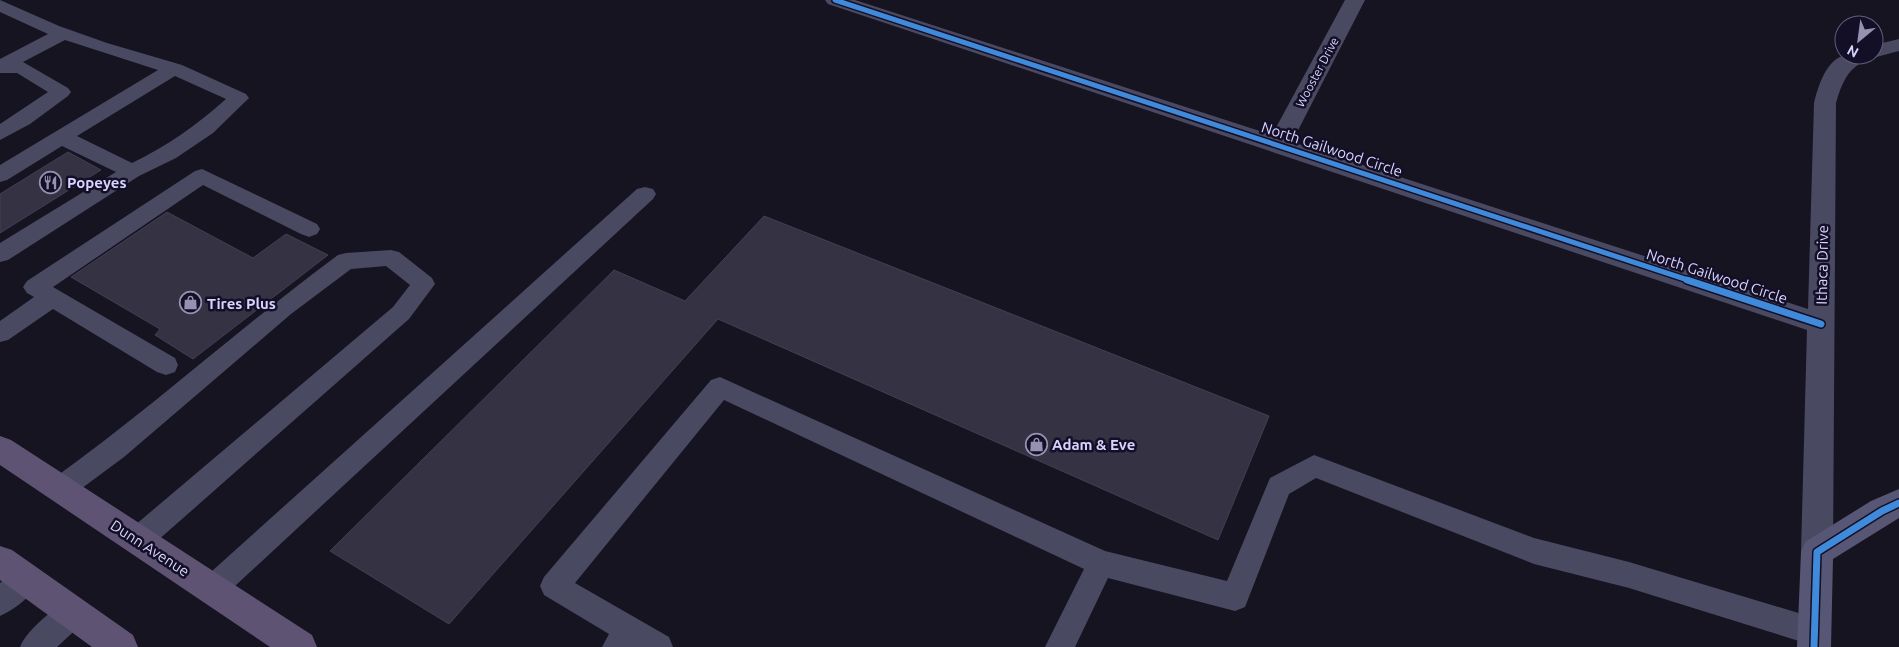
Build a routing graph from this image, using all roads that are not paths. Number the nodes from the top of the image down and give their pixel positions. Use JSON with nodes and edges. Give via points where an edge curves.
{"nodes":[{"id":1,"x":835,"y":0,"type":"edge"},
{"id":2,"x":1355,"y":0,"type":"edge"},
{"id":3,"x":0,"y":5,"type":"edge"},
{"id":4,"x":875,"y":6,"type":"edge"},
{"id":5,"x":63,"y":34,"type":"junction"},
{"id":6,"x":1899,"y":45,"type":"edge"},
{"id":7,"x":1884,"y":48,"type":"edge"},
{"id":8,"x":1843,"y":65,"type":"edge"},
{"id":9,"x":0,"y":66,"type":"edge"},
{"id":10,"x":175,"y":69,"type":"junction"},
{"id":11,"x":0,"y":133,"type":"edge"},
{"id":12,"x":61,"y":137,"type":"junction"},
{"id":13,"x":1279,"y":145,"type":"junction"},
{"id":14,"x":132,"y":171,"type":"junction"},
{"id":15,"x":0,"y":175,"type":"edge"},
{"id":16,"x":645,"y":194,"type":"dead end"},
{"id":17,"x":309,"y":230,"type":"dead end"},
{"id":18,"x":0,"y":254,"type":"edge"},
{"id":19,"x":52,"y":297,"type":"junction"},
{"id":20,"x":1821,"y":324,"type":"junction"},
{"id":21,"x":0,"y":333,"type":"edge"},
{"id":22,"x":166,"y":365,"type":"dead end"},
{"id":23,"x":0,"y":450,"type":"edge"},
{"id":24,"x":60,"y":490,"type":"junction"},
{"id":25,"x":1899,"y":503,"type":"edge"},
{"id":26,"x":138,"y":540,"type":"junction"},
{"id":27,"x":1817,"y":552,"type":"junction"},
{"id":28,"x":1101,"y":563,"type":"junction"},
{"id":29,"x":13,"y":570,"type":"edge"},
{"id":30,"x":212,"y":589,"type":"junction"},
{"id":31,"x":0,"y":602,"type":"edge"},
{"id":32,"x":73,"y":613,"type":"junction"},
{"id":33,"x":624,"y":639,"type":"edge"},
{"id":34,"x":1815,"y":640,"type":"edge"},
{"id":35,"x":35,"y":647,"type":"edge"},
{"id":36,"x":121,"y":647,"type":"edge"},
{"id":37,"x":300,"y":647,"type":"edge"},
{"id":38,"x":658,"y":647,"type":"edge"},
{"id":39,"x":1060,"y":647,"type":"edge"}],
"edges":[{"from":1,"to":4,"type":"street","name":"North Gailwood Circle"},
{"from":2,"to":13,"type":"street","name":"Wooster Drive"},
{"from":3,"to":5,"type":"lane"},
{"from":4,"to":13,"type":"street","name":"North Gailwood Circle"},
{"from":5,"to":9,"type":"lane"},
{"from":5,"to":10,"type":"lane"},
{"from":6,"to":7,"type":"street"},
{"from":8,"to":20,"type":"street","name":"Ithaca Drive","via":[[1832,77],[1826,103]]},
{"from":9,"to":11,"type":"lane","via":[[21,67],[61,92]]},
{"from":10,"to":12,"type":"lane"},
{"from":10,"to":14,"type":"lane","via":[[239,98],[206,128],[168,153]]},
{"from":12,"to":14,"type":"lane"},
{"from":12,"to":15,"type":"lane"},
{"from":13,"to":20,"type":"street","name":"North Gailwood Circle"},
{"from":14,"to":18,"type":"lane"},
{"from":16,"to":30,"type":"lane"},
{"from":17,"to":19,"type":"lane","via":[[202,176],[36,287]]},
{"from":19,"to":21,"type":"lane"},
{"from":19,"to":22,"type":"lane"},
{"from":20,"to":27,"type":"street","name":"Ithaca Drive"},
{"from":23,"to":24,"type":"main road","name":"Dunn Avenue"},
{"from":24,"to":26,"type":"main road","name":"Dunn Avenue"},
{"from":24,"to":26,"type":"lane","via":[[114,449],[282,308],[346,260],[391,258],[424,284],[401,313]]},
{"from":25,"to":27,"type":"street"},
{"from":26,"to":30,"type":"main road","name":"Dunn Avenue"},
{"from":27,"to":34,"type":"street"},
{"from":28,"to":33,"type":"lane","via":[[720,387],[554,586]]},
{"from":28,"to":34,"type":"lane","via":[[1234,597],[1279,486],[1314,466],[1534,551],[1629,575]]},
{"from":28,"to":39,"type":"lane"},
{"from":29,"to":31,"type":"lane"},
{"from":29,"to":32,"type":"main road"},
{"from":30,"to":37,"type":"main road","name":"Dunn Avenue"},
{"from":32,"to":35,"type":"lane"},
{"from":32,"to":36,"type":"main road"},
{"from":33,"to":38,"type":"lane"}]}
